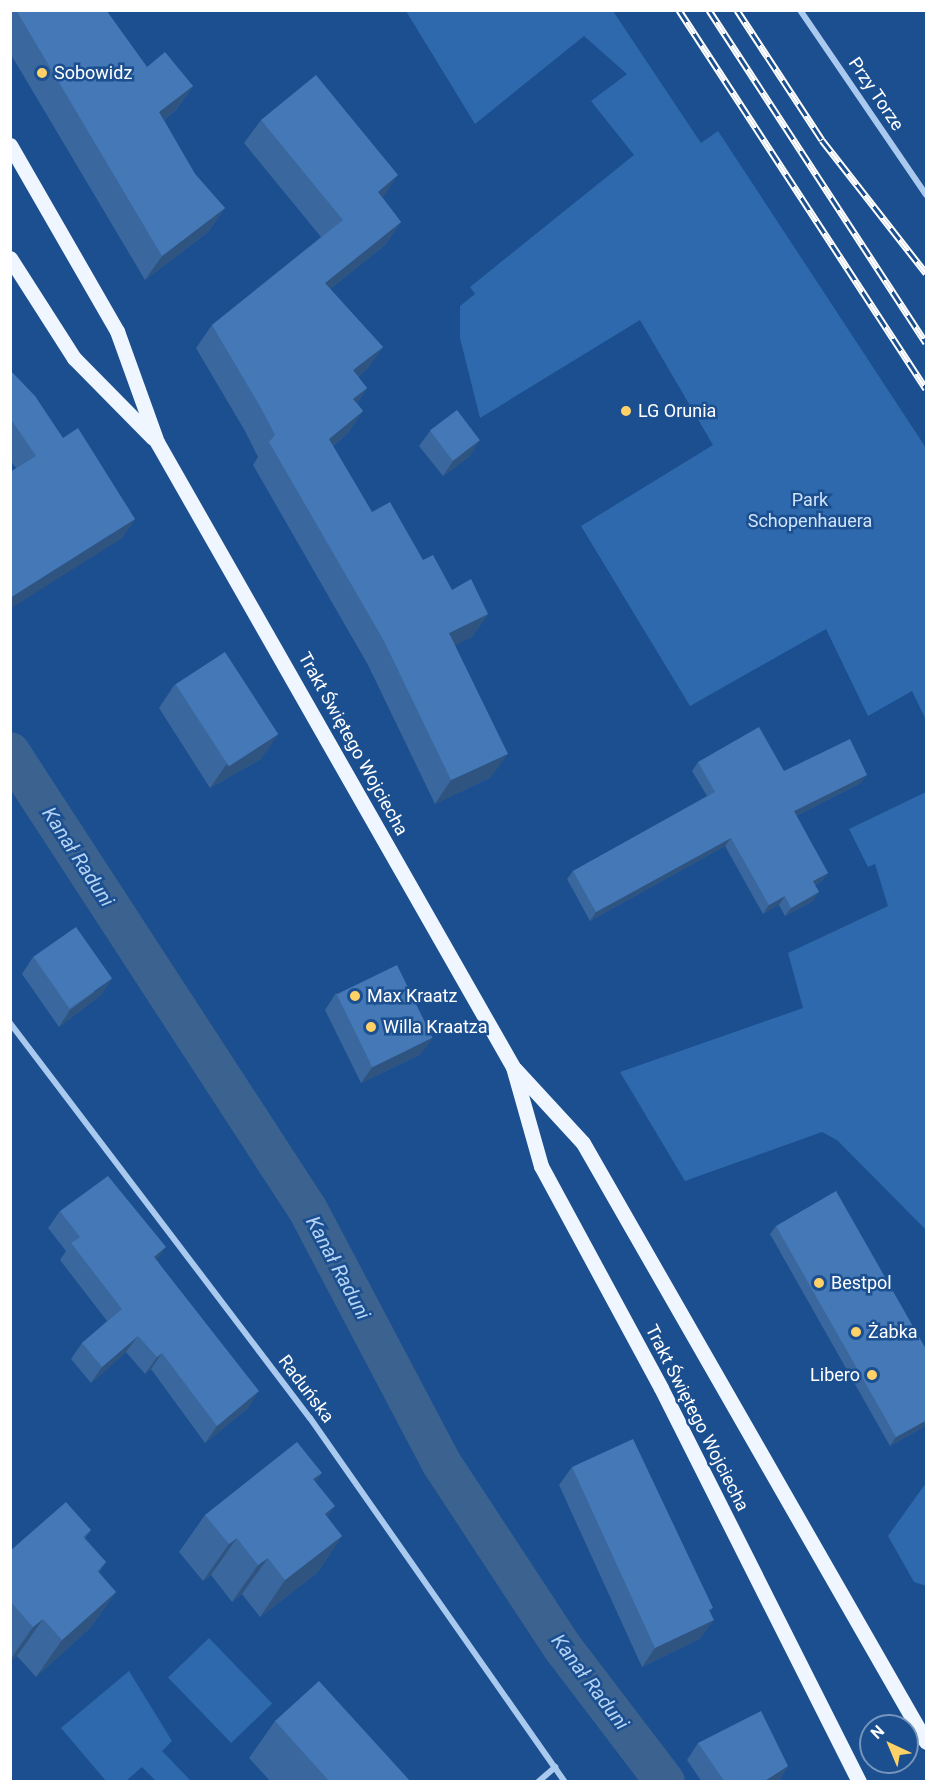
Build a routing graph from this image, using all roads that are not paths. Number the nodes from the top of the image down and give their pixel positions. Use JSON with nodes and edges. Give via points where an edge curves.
{"nodes":[{"id":1,"x":800,"y":10,"type":"edge"},
{"id":2,"x":10,"y":145,"type":"edge"},
{"id":3,"x":927,"y":195,"type":"edge"},
{"id":4,"x":10,"y":258,"type":"edge"},
{"id":5,"x":157,"y":442,"type":"junction"},
{"id":6,"x":10,"y":1023,"type":"edge"},
{"id":7,"x":513,"y":1067,"type":"junction"},
{"id":8,"x":927,"y":1742,"type":"edge"},
{"id":9,"x":555,"y":1767,"type":"junction"},
{"id":10,"x":538,"y":1782,"type":"edge"},
{"id":11,"x":565,"y":1782,"type":"edge"},
{"id":12,"x":859,"y":1782,"type":"edge"}],
"edges":[{"from":1,"to":3,"type":"street","name":"Przy Torze"},
{"from":2,"to":5,"type":"main road","name":"Trakt Świętego Wojciecha","via":[[117,331]]},
{"from":4,"to":5,"type":"main road","name":"Trakt Świętego Wojciecha","via":[[74,358]]},
{"from":5,"to":7,"type":"main road","name":"Trakt Świętego Wojciecha"},
{"from":6,"to":9,"type":"street","name":"Raduńska","via":[[310,1418]]},
{"from":7,"to":8,"type":"main road","name":"Trakt Świętego Wojciecha","via":[[583,1143]]},
{"from":7,"to":12,"type":"main road","name":"Trakt Świętego Wojciecha","via":[[541,1166],[661,1388]]},
{"from":9,"to":10,"type":"street"},
{"from":9,"to":11,"type":"street","name":"Raduńska"}]}
